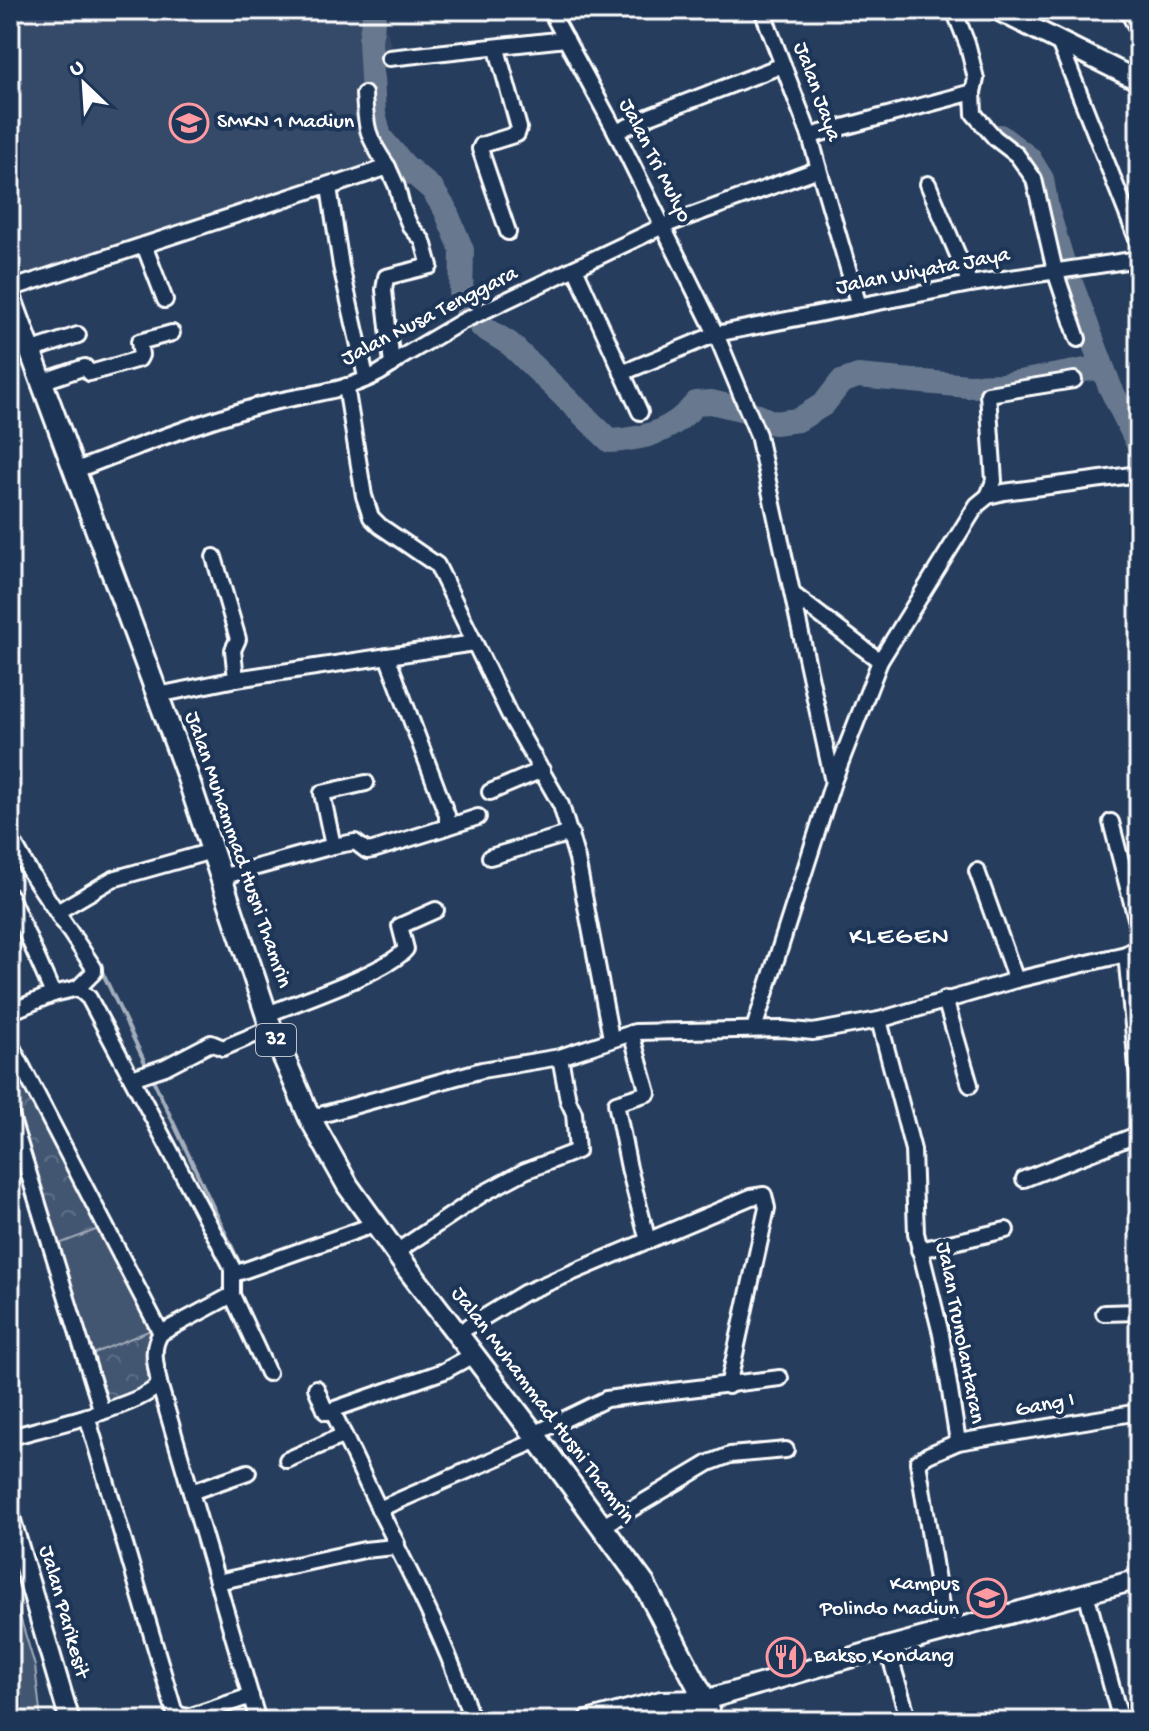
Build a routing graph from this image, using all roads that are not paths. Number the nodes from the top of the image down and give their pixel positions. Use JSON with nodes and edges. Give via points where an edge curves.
{"nodes":[{"id":1,"x":550,"y":10,"type":"edge"},
{"id":2,"x":762,"y":10,"type":"edge"},
{"id":3,"x":954,"y":10,"type":"edge"},
{"id":4,"x":1127,"y":10,"type":"edge"},
{"id":5,"x":1008,"y":13,"type":"edge"},
{"id":6,"x":1139,"y":32,"type":"edge"},
{"id":7,"x":566,"y":39,"type":"junction"},
{"id":8,"x":1059,"y":42,"type":"junction"},
{"id":9,"x":497,"y":49,"type":"junction"},
{"id":10,"x":389,"y":58,"type":"dead end"},
{"id":11,"x":783,"y":65,"type":"junction"},
{"id":12,"x":1139,"y":81,"type":"edge"},
{"id":13,"x":973,"y":92,"type":"junction"},
{"id":14,"x":364,"y":94,"type":"dead end"},
{"id":15,"x":616,"y":132,"type":"junction"},
{"id":16,"x":810,"y":136,"type":"junction"},
{"id":17,"x":388,"y":167,"type":"junction"},
{"id":18,"x":819,"y":169,"type":"junction"},
{"id":19,"x":333,"y":183,"type":"junction"},
{"id":20,"x":928,"y":184,"type":"dead end"},
{"id":21,"x":663,"y":226,"type":"junction"},
{"id":22,"x":508,"y":232,"type":"dead end"},
{"id":23,"x":1139,"y":244,"type":"edge"},
{"id":24,"x":144,"y":245,"type":"junction"},
{"id":25,"x":1139,"y":259,"type":"edge"},
{"id":26,"x":575,"y":268,"type":"junction"},
{"id":27,"x":1056,"y":270,"type":"junction"},
{"id":28,"x":970,"y":284,"type":"junction"},
{"id":29,"x":10,"y":289,"type":"edge"},
{"id":30,"x":10,"y":296,"type":"edge"},
{"id":31,"x":165,"y":300,"type":"dead end"},
{"id":32,"x":859,"y":306,"type":"junction"},
{"id":33,"x":172,"y":333,"type":"dead end"},
{"id":34,"x":716,"y":334,"type":"junction"},
{"id":35,"x":78,"y":335,"type":"dead end"},
{"id":36,"x":1078,"y":339,"type":"dead end"},
{"id":37,"x":30,"y":351,"type":"junction"},
{"id":38,"x":392,"y":365,"type":"junction"},
{"id":39,"x":622,"y":373,"type":"junction"},
{"id":40,"x":366,"y":377,"type":"junction"},
{"id":41,"x":1074,"y":380,"type":"dead end"},
{"id":42,"x":41,"y":382,"type":"junction"},
{"id":43,"x":346,"y":386,"type":"junction"},
{"id":44,"x":640,"y":412,"type":"dead end"},
{"id":45,"x":74,"y":471,"type":"junction"},
{"id":46,"x":1139,"y":474,"type":"edge"},
{"id":47,"x":988,"y":496,"type":"junction"},
{"id":48,"x":214,"y":557,"type":"dead end"},
{"id":49,"x":794,"y":595,"type":"junction"},
{"id":50,"x":474,"y":643,"type":"junction"},
{"id":51,"x":387,"y":656,"type":"junction"},
{"id":52,"x":880,"y":661,"type":"junction"},
{"id":53,"x":236,"y":679,"type":"junction"},
{"id":54,"x":158,"y":695,"type":"junction"},
{"id":55,"x":542,"y":770,"type":"junction"},
{"id":56,"x":833,"y":782,"type":"junction"},
{"id":57,"x":366,"y":783,"type":"dead end"},
{"id":58,"x":490,"y":792,"type":"dead end"},
{"id":59,"x":478,"y":817,"type":"dead end"},
{"id":60,"x":1111,"y":822,"type":"dead end"},
{"id":61,"x":447,"y":827,"type":"junction"},
{"id":62,"x":571,"y":833,"type":"junction"},
{"id":63,"x":10,"y":836,"type":"edge"},
{"id":64,"x":333,"y":846,"type":"junction"},
{"id":65,"x":212,"y":851,"type":"junction"},
{"id":66,"x":490,"y":857,"type":"dead end"},
{"id":67,"x":977,"y":871,"type":"dead end"},
{"id":68,"x":221,"y":877,"type":"junction"},
{"id":69,"x":10,"y":896,"type":"edge"},
{"id":70,"x":62,"y":909,"type":"junction"},
{"id":71,"x":436,"y":910,"type":"dead end"},
{"id":72,"x":1139,"y":930,"type":"edge"},
{"id":73,"x":1139,"y":946,"type":"edge"},
{"id":74,"x":1126,"y":954,"type":"junction"},
{"id":75,"x":1016,"y":980,"type":"junction"},
{"id":76,"x":83,"y":993,"type":"junction"},
{"id":77,"x":53,"y":994,"type":"junction"},
{"id":78,"x":945,"y":999,"type":"junction"},
{"id":79,"x":10,"y":1012,"type":"edge"},
{"id":80,"x":879,"y":1020,"type":"junction"},
{"id":81,"x":270,"y":1021,"type":"junction"},
{"id":82,"x":754,"y":1029,"type":"junction"},
{"id":83,"x":631,"y":1033,"type":"junction"},
{"id":84,"x":611,"y":1038,"type":"junction"},
{"id":85,"x":10,"y":1043,"type":"edge"},
{"id":86,"x":560,"y":1057,"type":"junction"},
{"id":87,"x":132,"y":1078,"type":"junction"},
{"id":88,"x":970,"y":1085,"type":"dead end"},
{"id":89,"x":1139,"y":1087,"type":"edge"},
{"id":90,"x":10,"y":1113,"type":"edge"},
{"id":91,"x":310,"y":1118,"type":"junction"},
{"id":92,"x":1139,"y":1134,"type":"edge"},
{"id":93,"x":1024,"y":1179,"type":"dead end"},
{"id":94,"x":376,"y":1224,"type":"junction"},
{"id":95,"x":1006,"y":1230,"type":"dead end"},
{"id":96,"x":648,"y":1241,"type":"junction"},
{"id":97,"x":919,"y":1250,"type":"junction"},
{"id":98,"x":396,"y":1252,"type":"junction"},
{"id":99,"x":234,"y":1274,"type":"junction"},
{"id":100,"x":232,"y":1295,"type":"junction"},
{"id":101,"x":1139,"y":1312,"type":"edge"},
{"id":102,"x":1104,"y":1313,"type":"dead end"},
{"id":103,"x":161,"y":1333,"type":"junction"},
{"id":104,"x":458,"y":1333,"type":"junction"},
{"id":105,"x":473,"y":1355,"type":"junction"},
{"id":106,"x":268,"y":1373,"type":"dead end"},
{"id":107,"x":780,"y":1378,"type":"dead end"},
{"id":108,"x":159,"y":1383,"type":"junction"},
{"id":109,"x":728,"y":1386,"type":"junction"},
{"id":110,"x":316,"y":1388,"type":"dead end"},
{"id":111,"x":332,"y":1410,"type":"junction"},
{"id":112,"x":102,"y":1412,"type":"junction"},
{"id":113,"x":1139,"y":1412,"type":"edge"},
{"id":114,"x":87,"y":1416,"type":"junction"},
{"id":115,"x":344,"y":1435,"type":"junction"},
{"id":116,"x":10,"y":1437,"type":"edge"},
{"id":117,"x":536,"y":1437,"type":"junction"},
{"id":118,"x":958,"y":1442,"type":"junction"},
{"id":119,"x":786,"y":1450,"type":"dead end"},
{"id":120,"x":287,"y":1460,"type":"dead end"},
{"id":121,"x":248,"y":1472,"type":"dead end"},
{"id":122,"x":191,"y":1492,"type":"junction"},
{"id":123,"x":379,"y":1509,"type":"junction"},
{"id":124,"x":10,"y":1517,"type":"edge"},
{"id":125,"x":603,"y":1526,"type":"junction"},
{"id":126,"x":396,"y":1545,"type":"junction"},
{"id":127,"x":1139,"y":1579,"type":"edge"},
{"id":128,"x":217,"y":1582,"type":"junction"},
{"id":129,"x":1086,"y":1593,"type":"junction"},
{"id":130,"x":945,"y":1631,"type":"junction"},
{"id":131,"x":887,"y":1647,"type":"junction"},
{"id":132,"x":251,"y":1696,"type":"junction"},
{"id":133,"x":705,"y":1700,"type":"junction"},
{"id":134,"x":70,"y":1721,"type":"edge"},
{"id":135,"x":258,"y":1721,"type":"edge"},
{"id":136,"x":472,"y":1721,"type":"edge"},
{"id":137,"x":587,"y":1721,"type":"edge"},
{"id":138,"x":660,"y":1721,"type":"edge"},
{"id":139,"x":711,"y":1721,"type":"edge"},
{"id":140,"x":909,"y":1721,"type":"edge"},
{"id":141,"x":1121,"y":1721,"type":"edge"}],
"edges":[{"from":1,"to":7,"type":"street","name":"Jalan Tri Mulyo"},
{"from":2,"to":11,"type":"street","name":"Jalan Jaya"},
{"from":3,"to":13,"type":"street","via":[[973,66]]},
{"from":4,"to":6,"type":"street"},
{"from":5,"to":8,"type":"main road"},
{"from":7,"to":9,"type":"street"},
{"from":7,"to":15,"type":"street","name":"Jalan Tri Mulyo"},
{"from":8,"to":12,"type":"main road"},
{"from":8,"to":23,"type":"street"},
{"from":9,"to":10,"type":"street"},
{"from":9,"to":22,"type":"street","via":[[519,128],[517,134],[480,149]]},
{"from":11,"to":15,"type":"street"},
{"from":11,"to":16,"type":"street","name":"Jalan Jaya"},
{"from":13,"to":16,"type":"street"},
{"from":13,"to":27,"type":"street","via":[[974,114],[1034,179]]},
{"from":14,"to":17,"type":"street","via":[[364,124]]},
{"from":15,"to":21,"type":"street","name":"Jalan Tri Mulyo"},
{"from":16,"to":18,"type":"street","name":"Jalan Jaya"},
{"from":17,"to":19,"type":"street"},
{"from":17,"to":38,"type":"street","via":[[430,266],[386,277]]},
{"from":18,"to":21,"type":"street","name":"Jalan Jaya"},
{"from":18,"to":32,"type":"street"},
{"from":19,"to":24,"type":"street"},
{"from":19,"to":40,"type":"street","via":[[329,187],[341,266]]},
{"from":20,"to":28,"type":"street"},
{"from":21,"to":26,"type":"street","name":"Jalan Nusa Tenggara"},
{"from":21,"to":34,"type":"street","name":"Jalan Tri Mulyo"},
{"from":24,"to":29,"type":"street"},
{"from":24,"to":31,"type":"street"},
{"from":25,"to":27,"type":"street","name":"Jalan Wiyata Jaya"},
{"from":26,"to":38,"type":"street","name":"Jalan Nusa Tenggara","via":[[463,321]]},
{"from":26,"to":39,"type":"street"},
{"from":27,"to":28,"type":"street","name":"Jalan Wiyata Jaya"},
{"from":27,"to":36,"type":"street"},
{"from":28,"to":32,"type":"street","name":"Jalan Wiyata Jaya"},
{"from":30,"to":37,"type":"highway","name":"Jalan Muhammad Husni Thamrin","number":"32"},
{"from":32,"to":34,"type":"street","name":"Jalan Wiyata Jaya"},
{"from":33,"to":42,"type":"street","via":[[139,342],[139,359],[90,373],[85,367]]},
{"from":34,"to":39,"type":"street","name":"Jalan Wiyata Jaya"},
{"from":34,"to":49,"type":"street","name":"Jalan Tri Mulyo","via":[[754,424]]},
{"from":35,"to":37,"type":"street"},
{"from":37,"to":42,"type":"highway","name":"Jalan Muhammad Husni Thamrin","number":"32"},
{"from":38,"to":40,"type":"street","name":"Jalan Nusa Tenggara"},
{"from":39,"to":44,"type":"street"},
{"from":40,"to":43,"type":"street","name":"Jalan Nusa Tenggara"},
{"from":41,"to":47,"type":"street","via":[[988,394],[994,481]]},
{"from":42,"to":45,"type":"highway","name":"Jalan Muhammad Husni Thamrin","number":"32"},
{"from":43,"to":45,"type":"street","name":"Jalan Nusa Tenggara","via":[[173,433]]},
{"from":43,"to":50,"type":"street","via":[[371,517],[437,565]]},
{"from":45,"to":54,"type":"highway","name":"Jalan Muhammad Husni Thamrin","number":"32"},
{"from":46,"to":47,"type":"street"},
{"from":47,"to":52,"type":"street","via":[[977,505]]},
{"from":48,"to":53,"type":"street","via":[[238,639],[233,650]]},
{"from":49,"to":52,"type":"street"},
{"from":49,"to":56,"type":"street","name":"Jalan Tri Mulyo"},
{"from":50,"to":51,"type":"street"},
{"from":50,"to":55,"type":"street"},
{"from":51,"to":53,"type":"street"},
{"from":51,"to":61,"type":"street"},
{"from":52,"to":56,"type":"street"},
{"from":53,"to":54,"type":"street"},
{"from":54,"to":65,"type":"highway","name":"Jalan Muhammad Husni Thamrin","number":"32"},
{"from":55,"to":58,"type":"street"},
{"from":55,"to":62,"type":"street"},
{"from":56,"to":82,"type":"street"},
{"from":57,"to":64,"type":"street","via":[[322,793]]},
{"from":59,"to":61,"type":"street"},
{"from":60,"to":72,"type":"street"},
{"from":61,"to":64,"type":"street","via":[[367,851],[355,842]]},
{"from":62,"to":66,"type":"street"},
{"from":62,"to":84,"type":"street"},
{"from":63,"to":70,"type":"street","via":[[28,869]]},
{"from":64,"to":68,"type":"street"},
{"from":65,"to":68,"type":"highway","name":"Jalan Muhammad Husni Thamrin","number":"32"},
{"from":65,"to":70,"type":"street","via":[[113,879]]},
{"from":67,"to":75,"type":"street"},
{"from":68,"to":81,"type":"highway","name":"Jalan Muhammad Husni Thamrin","number":"32"},
{"from":69,"to":77,"type":"street"},
{"from":70,"to":76,"type":"street","via":[[94,968]]},
{"from":71,"to":81,"type":"street","via":[[400,926],[406,949],[399,956]]},
{"from":73,"to":74,"type":"street"},
{"from":74,"to":75,"type":"street"},
{"from":74,"to":89,"type":"street"},
{"from":75,"to":78,"type":"street"},
{"from":76,"to":77,"type":"street"},
{"from":76,"to":87,"type":"street"},
{"from":77,"to":79,"type":"street"},
{"from":78,"to":80,"type":"street"},
{"from":78,"to":88,"type":"street"},
{"from":80,"to":82,"type":"street","via":[[813,1032]]},
{"from":80,"to":97,"type":"street","name":"Jalan Trunolantaran","via":[[913,1150]]},
{"from":81,"to":87,"type":"street","via":[[223,1048],[211,1043]]},
{"from":81,"to":91,"type":"highway","name":"Jalan Muhammad Husni Thamrin","number":"32"},
{"from":82,"to":83,"type":"street"},
{"from":83,"to":84,"type":"street"},
{"from":83,"to":96,"type":"street","via":[[648,1093],[616,1103]]},
{"from":84,"to":86,"type":"street"},
{"from":85,"to":103,"type":"street"},
{"from":86,"to":91,"type":"street","via":[[482,1070]]},
{"from":86,"to":98,"type":"street","via":[[577,1151],[484,1193]]},
{"from":87,"to":99,"type":"street"},
{"from":90,"to":112,"type":"street"},
{"from":91,"to":94,"type":"highway","name":"Jalan Muhammad Husni Thamrin","number":"32"},
{"from":92,"to":93,"type":"street"},
{"from":94,"to":98,"type":"highway","name":"Jalan Muhammad Husni Thamrin","number":"32"},
{"from":94,"to":99,"type":"street"},
{"from":95,"to":97,"type":"street"},
{"from":96,"to":104,"type":"street","via":[[524,1293]]},
{"from":96,"to":109,"type":"street","via":[[764,1195],[767,1208]]},
{"from":97,"to":118,"type":"street","name":"Jalan Trunolantaran","via":[[941,1334]]},
{"from":98,"to":104,"type":"highway","name":"Jalan Muhammad Husni Thamrin","number":"32"},
{"from":99,"to":100,"type":"street"},
{"from":100,"to":103,"type":"street"},
{"from":100,"to":106,"type":"street"},
{"from":101,"to":102,"type":"street"},
{"from":103,"to":108,"type":"street","via":[[153,1351]]},
{"from":104,"to":105,"type":"highway","name":"Jalan Muhammad Husni Thamrin","number":"32"},
{"from":105,"to":111,"type":"street","via":[[444,1371]]},
{"from":105,"to":117,"type":"highway","name":"Jalan Muhammad Husni Thamrin","number":"32"},
{"from":107,"to":109,"type":"street"},
{"from":108,"to":112,"type":"street","via":[[149,1394]]},
{"from":108,"to":122,"type":"street"},
{"from":109,"to":117,"type":"street","via":[[606,1399]]},
{"from":110,"to":111,"type":"street","via":[[326,1412]]},
{"from":111,"to":115,"type":"street"},
{"from":112,"to":114,"type":"street"},
{"from":113,"to":118,"type":"street","name":"Gang I"},
{"from":114,"to":116,"type":"street"},
{"from":114,"to":132,"type":"street","via":[[174,1710],[188,1717]]},
{"from":115,"to":120,"type":"street"},
{"from":115,"to":123,"type":"street"},
{"from":117,"to":123,"type":"street"},
{"from":117,"to":125,"type":"highway","name":"Jalan Muhammad Husni Thamrin","number":"32"},
{"from":118,"to":130,"type":"street","name":"Jalan Trunolantaran","via":[[921,1458],[917,1466]]},
{"from":119,"to":125,"type":"street","via":[[730,1455],[709,1463]]},
{"from":121,"to":122,"type":"street"},
{"from":122,"to":128,"type":"street"},
{"from":123,"to":126,"type":"street"},
{"from":124,"to":134,"type":"main road","name":"Jalan Parikesit"},
{"from":125,"to":133,"type":"highway","name":"Jalan Muhammad Husni Thamrin","number":"32","via":[[644,1584]]},
{"from":126,"to":128,"type":"street"},
{"from":126,"to":136,"type":"street","via":[[422,1594]]},
{"from":127,"to":129,"type":"main road"},
{"from":128,"to":132,"type":"street"},
{"from":129,"to":130,"type":"main road"},
{"from":129,"to":141,"type":"street"},
{"from":130,"to":131,"type":"main road"},
{"from":131,"to":133,"type":"main road"},
{"from":131,"to":140,"type":"street"},
{"from":132,"to":135,"type":"street"},
{"from":133,"to":137,"type":"main road","via":[[666,1700]]},
{"from":133,"to":138,"type":"main road"},
{"from":133,"to":139,"type":"highway","number":"32"}]}
